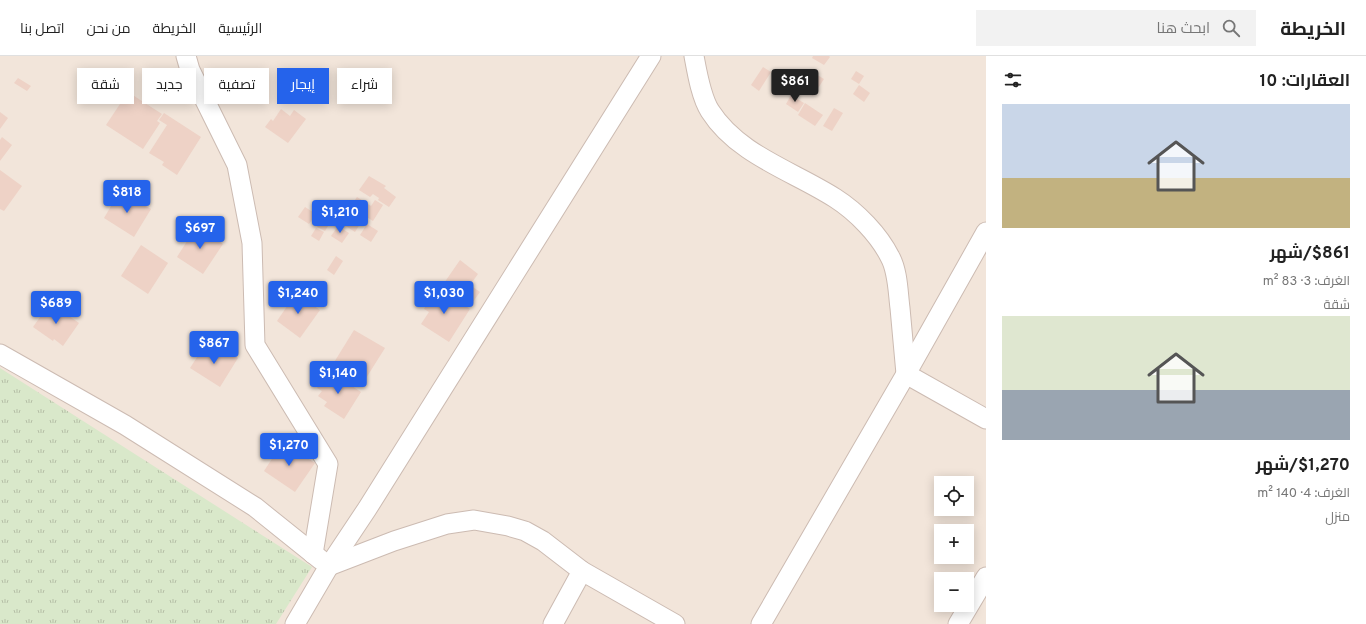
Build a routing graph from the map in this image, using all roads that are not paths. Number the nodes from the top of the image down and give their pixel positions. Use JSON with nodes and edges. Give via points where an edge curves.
{"nodes":[{"id":1,"x":186,"y":56,"type":"edge"},
{"id":2,"x":651,"y":56,"type":"edge"},
{"id":3,"x":694,"y":56,"type":"edge"},
{"id":4,"x":986,"y":232,"type":"edge"},
{"id":5,"x":0,"y":354,"type":"edge"},
{"id":6,"x":906,"y":374,"type":"junction"},
{"id":7,"x":986,"y":419,"type":"edge"},
{"id":8,"x":313,"y":554,"type":"junction"},
{"id":9,"x":329,"y":566,"type":"junction"},
{"id":10,"x":582,"y":571,"type":"junction"},
{"id":11,"x":986,"y":577,"type":"edge"},
{"id":12,"x":295,"y":624,"type":"edge"},
{"id":13,"x":553,"y":624,"type":"edge"},
{"id":14,"x":675,"y":624,"type":"edge"},
{"id":15,"x":761,"y":624,"type":"edge"},
{"id":16,"x":958,"y":624,"type":"edge"}],
"edges":[{"from":1,"to":8,"type":"street","via":[[190,70],[237,166],[252,243],[255,345],[328,464]]},
{"from":2,"to":9,"type":"street"},
{"from":3,"to":6,"type":"street","via":[[698,78],[710,110],[732,137],[759,156],[836,198],[871,230],[891,258],[897,282]]},
{"from":4,"to":6,"type":"street"},
{"from":5,"to":8,"type":"street","via":[[126,425],[255,507]]},
{"from":6,"to":7,"type":"street"},
{"from":6,"to":15,"type":"street"},
{"from":8,"to":9,"type":"street"},
{"from":9,"to":10,"type":"street","via":[[447,524],[474,520],[525,531],[543,541]]},
{"from":9,"to":12,"type":"street"},
{"from":10,"to":13,"type":"street"},
{"from":10,"to":14,"type":"street"},
{"from":11,"to":16,"type":"street"}]}
